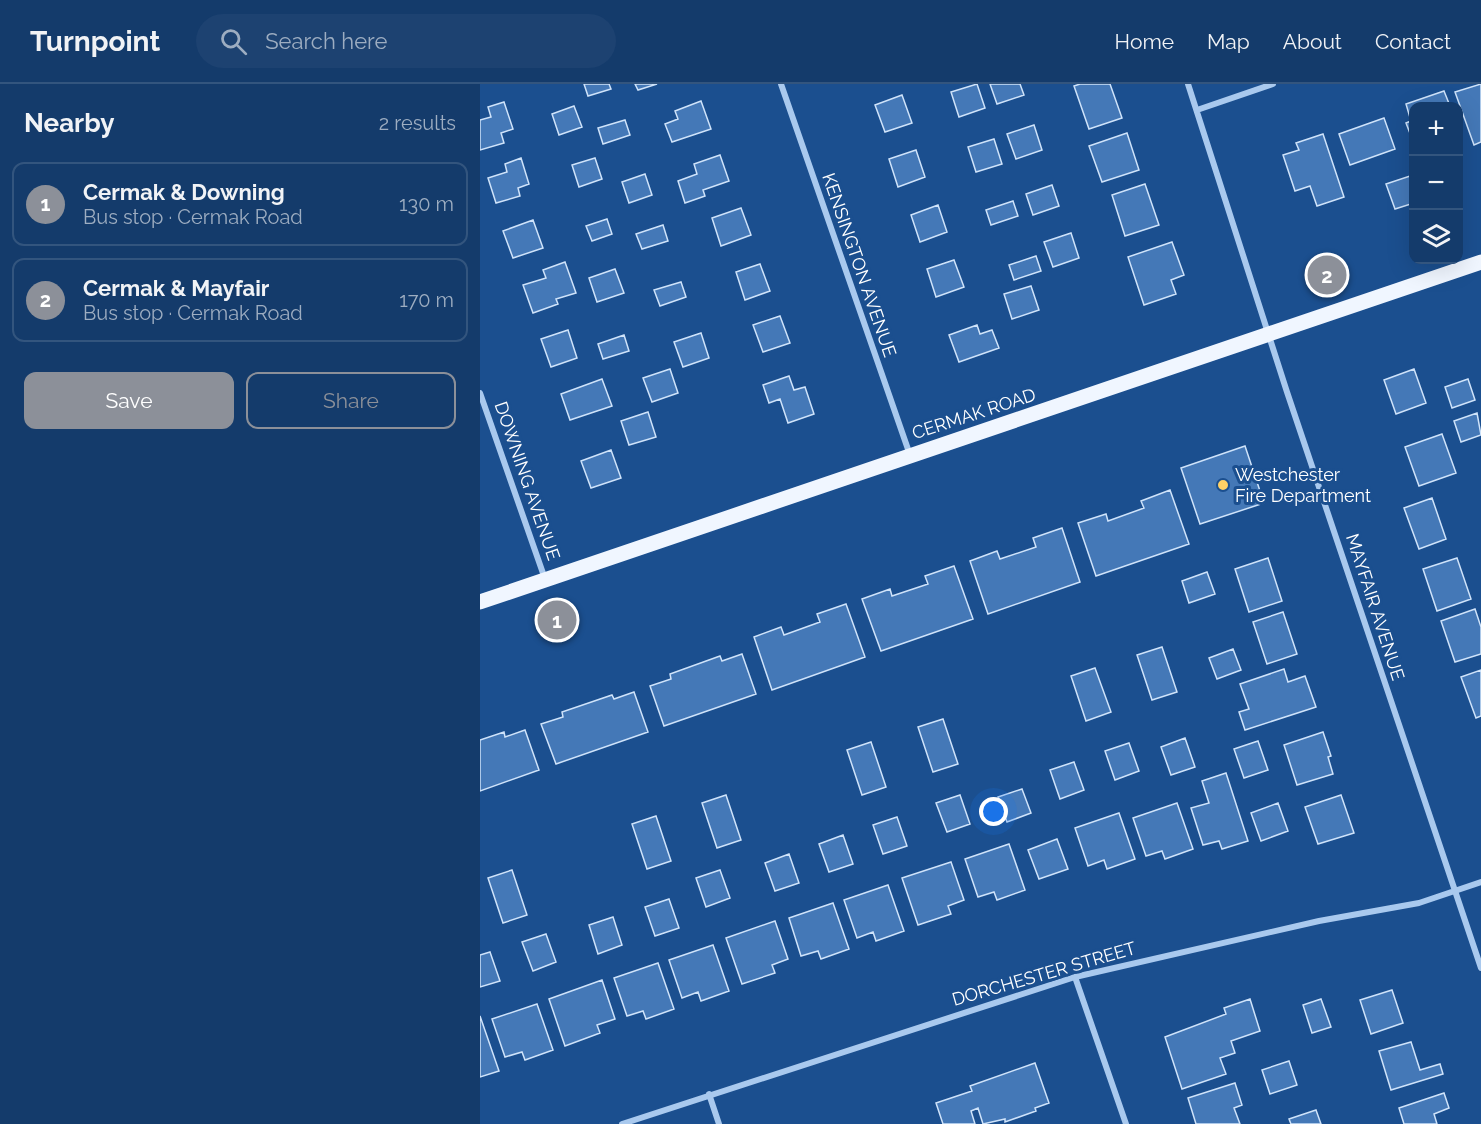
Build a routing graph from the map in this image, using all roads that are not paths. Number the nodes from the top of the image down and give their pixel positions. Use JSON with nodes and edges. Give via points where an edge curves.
{"nodes":[{"id":1,"x":781,"y":84,"type":"edge"},
{"id":2,"x":1188,"y":84,"type":"edge"},
{"id":3,"x":1273,"y":84,"type":"edge"},
{"id":4,"x":1197,"y":111,"type":"junction"},
{"id":5,"x":1481,"y":262,"type":"edge"},
{"id":6,"x":1270,"y":335,"type":"junction"},
{"id":7,"x":480,"y":393,"type":"edge"},
{"id":8,"x":910,"y":456,"type":"junction"},
{"id":9,"x":545,"y":579,"type":"junction"},
{"id":10,"x":480,"y":602,"type":"edge"},
{"id":11,"x":1481,"y":882,"type":"edge"},
{"id":12,"x":1454,"y":891,"type":"junction"},
{"id":13,"x":1481,"y":968,"type":"edge"},
{"id":14,"x":1075,"y":977,"type":"junction"},
{"id":15,"x":709,"y":1094,"type":"junction"},
{"id":16,"x":622,"y":1124,"type":"edge"},
{"id":17,"x":719,"y":1124,"type":"edge"},
{"id":18,"x":1126,"y":1124,"type":"edge"}],
"edges":[{"from":1,"to":8,"type":"street","name":"KENSINGTON AVENUE"},
{"from":2,"to":4,"type":"street","name":"MAYFAIR AVENUE"},
{"from":3,"to":4,"type":"street"},
{"from":4,"to":6,"type":"street","name":"MAYFAIR AVENUE"},
{"from":5,"to":6,"type":"main road","name":"CERMAK ROAD"},
{"from":6,"to":8,"type":"main road","name":"CERMAK ROAD"},
{"from":6,"to":12,"type":"street","name":"MAYFAIR AVENUE"},
{"from":7,"to":9,"type":"street","name":"DOWNING AVENUE"},
{"from":8,"to":9,"type":"main road","name":"CERMAK ROAD"},
{"from":9,"to":10,"type":"main road","name":"CERMAK ROAD"},
{"from":11,"to":12,"type":"street","name":"DORCHESTER STREET"},
{"from":12,"to":13,"type":"street","name":"MAYFAIR AVENUE"},
{"from":12,"to":14,"type":"street","name":"DORCHESTER STREET","via":[[1419,903],[1318,921]]},
{"from":14,"to":15,"type":"street","name":"DORCHESTER STREET"},
{"from":14,"to":18,"type":"street"},
{"from":15,"to":16,"type":"street","name":"DORCHESTER STREET"},
{"from":15,"to":17,"type":"street"}]}
